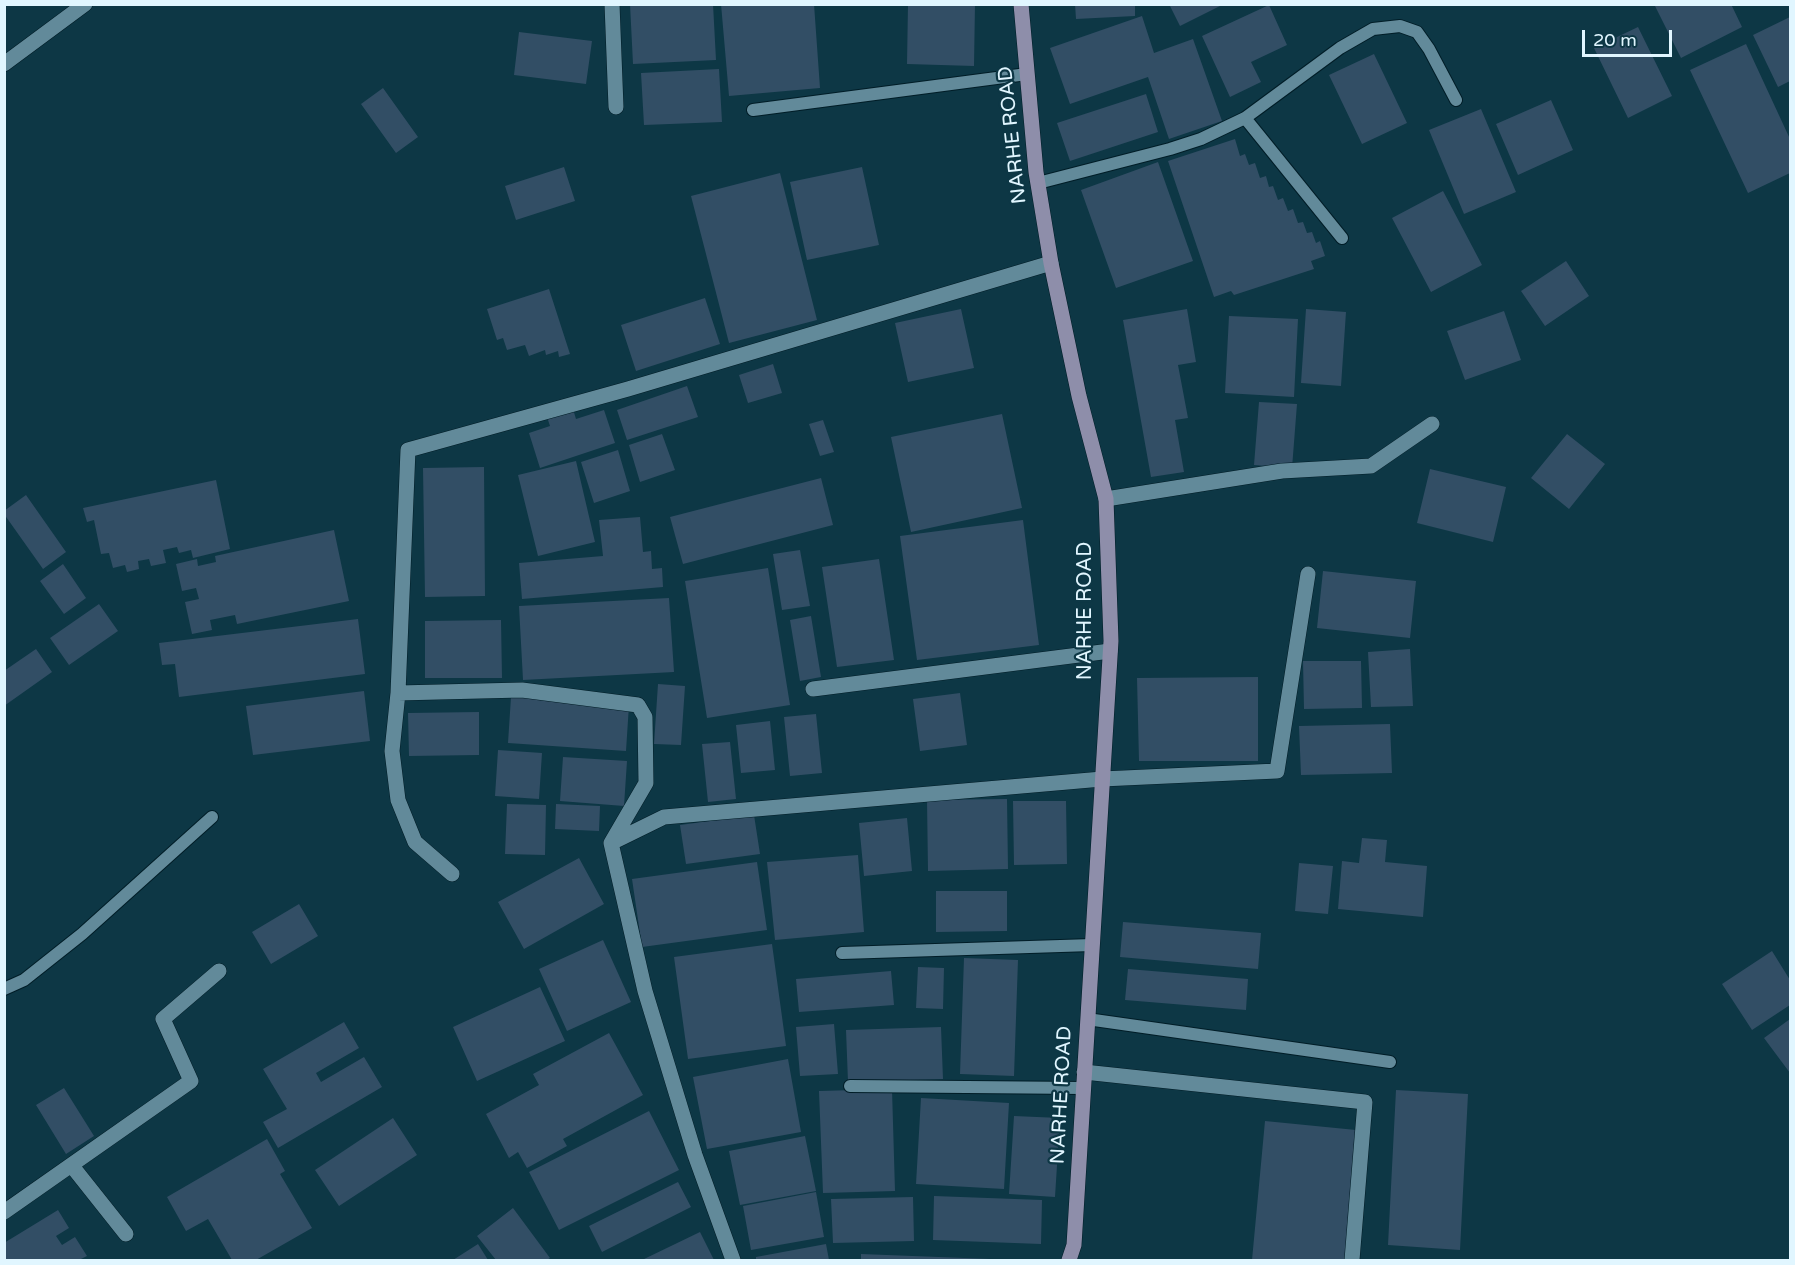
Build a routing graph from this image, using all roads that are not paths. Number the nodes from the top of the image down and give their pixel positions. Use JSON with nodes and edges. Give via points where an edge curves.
{"nodes":[{"id":1,"x":85,"y":4,"type":"edge"},
{"id":2,"x":612,"y":4,"type":"edge"},
{"id":3,"x":1021,"y":4,"type":"edge"},
{"id":4,"x":4,"y":64,"type":"edge"},
{"id":5,"x":1027,"y":74,"type":"junction"},
{"id":6,"x":1456,"y":100,"type":"dead end"},
{"id":7,"x":615,"y":107,"type":"dead end"},
{"id":8,"x":753,"y":110,"type":"dead end"},
{"id":9,"x":1245,"y":118,"type":"junction"},
{"id":10,"x":1038,"y":183,"type":"junction"},
{"id":11,"x":1342,"y":238,"type":"dead end"},
{"id":12,"x":1051,"y":263,"type":"junction"},
{"id":13,"x":1432,"y":424,"type":"dead end"},
{"id":14,"x":1106,"y":499,"type":"junction"},
{"id":15,"x":1308,"y":574,"type":"dead end"},
{"id":16,"x":1110,"y":651,"type":"junction"},
{"id":17,"x":813,"y":689,"type":"dead end"},
{"id":18,"x":398,"y":693,"type":"junction"},
{"id":19,"x":1102,"y":779,"type":"junction"},
{"id":20,"x":212,"y":817,"type":"dead end"},
{"id":21,"x":611,"y":843,"type":"junction"},
{"id":22,"x":452,"y":874,"type":"dead end"},
{"id":23,"x":1092,"y":945,"type":"junction"},
{"id":24,"x":842,"y":954,"type":"dead end"},
{"id":25,"x":219,"y":971,"type":"dead end"},
{"id":26,"x":4,"y":989,"type":"edge"},
{"id":27,"x":1088,"y":1019,"type":"junction"},
{"id":28,"x":1390,"y":1062,"type":"dead end"},
{"id":29,"x":1084,"y":1072,"type":"junction"},
{"id":30,"x":850,"y":1086,"type":"dead end"},
{"id":31,"x":1083,"y":1088,"type":"junction"},
{"id":32,"x":72,"y":1166,"type":"junction"},
{"id":33,"x":4,"y":1212,"type":"edge"},
{"id":34,"x":126,"y":1234,"type":"dead end"},
{"id":35,"x":732,"y":1260,"type":"edge"},
{"id":36,"x":1070,"y":1260,"type":"edge"},
{"id":37,"x":1352,"y":1260,"type":"edge"}],
"edges":[{"from":1,"to":4,"type":"street"},
{"from":2,"to":7,"type":"street"},
{"from":3,"to":5,"type":"street","name":"NARHE ROAD"},
{"from":5,"to":8,"type":"lane"},
{"from":5,"to":10,"type":"street","name":"NARHE ROAD"},
{"from":6,"to":9,"type":"lane","via":[[1417,32],[1400,26],[1373,29],[1340,48]]},
{"from":9,"to":10,"type":"lane","via":[[1170,149]]},
{"from":9,"to":11,"type":"lane"},
{"from":10,"to":12,"type":"street","name":"NARHE ROAD"},
{"from":12,"to":14,"type":"street","name":"NARHE ROAD"},
{"from":12,"to":18,"type":"street","via":[[408,450]]},
{"from":13,"to":14,"type":"street","via":[[1371,466],[1281,471]]},
{"from":14,"to":16,"type":"street","name":"NARHE ROAD"},
{"from":15,"to":19,"type":"street","via":[[1277,771]]},
{"from":16,"to":17,"type":"street"},
{"from":16,"to":19,"type":"street","name":"NARHE ROAD"},
{"from":18,"to":21,"type":"street","via":[[522,690],[638,705],[645,717],[646,783]]},
{"from":18,"to":22,"type":"street","via":[[392,752],[398,800],[415,842]]},
{"from":19,"to":21,"type":"street","via":[[664,817]]},
{"from":19,"to":23,"type":"street","name":"NARHE ROAD"},
{"from":20,"to":26,"type":"lane","via":[[82,934],[24,980]]},
{"from":21,"to":35,"type":"street","via":[[645,991]]},
{"from":23,"to":24,"type":"lane"},
{"from":23,"to":27,"type":"street","name":"NARHE ROAD"},
{"from":25,"to":32,"type":"street","via":[[163,1019],[191,1081]]},
{"from":27,"to":28,"type":"lane"},
{"from":27,"to":29,"type":"street","name":"NARHE ROAD"},
{"from":29,"to":31,"type":"street","name":"NARHE ROAD"},
{"from":29,"to":37,"type":"street","via":[[1365,1102]]},
{"from":30,"to":31,"type":"lane"},
{"from":31,"to":36,"type":"street","name":"NARHE ROAD"},
{"from":32,"to":33,"type":"street"},
{"from":32,"to":34,"type":"street"}]}
